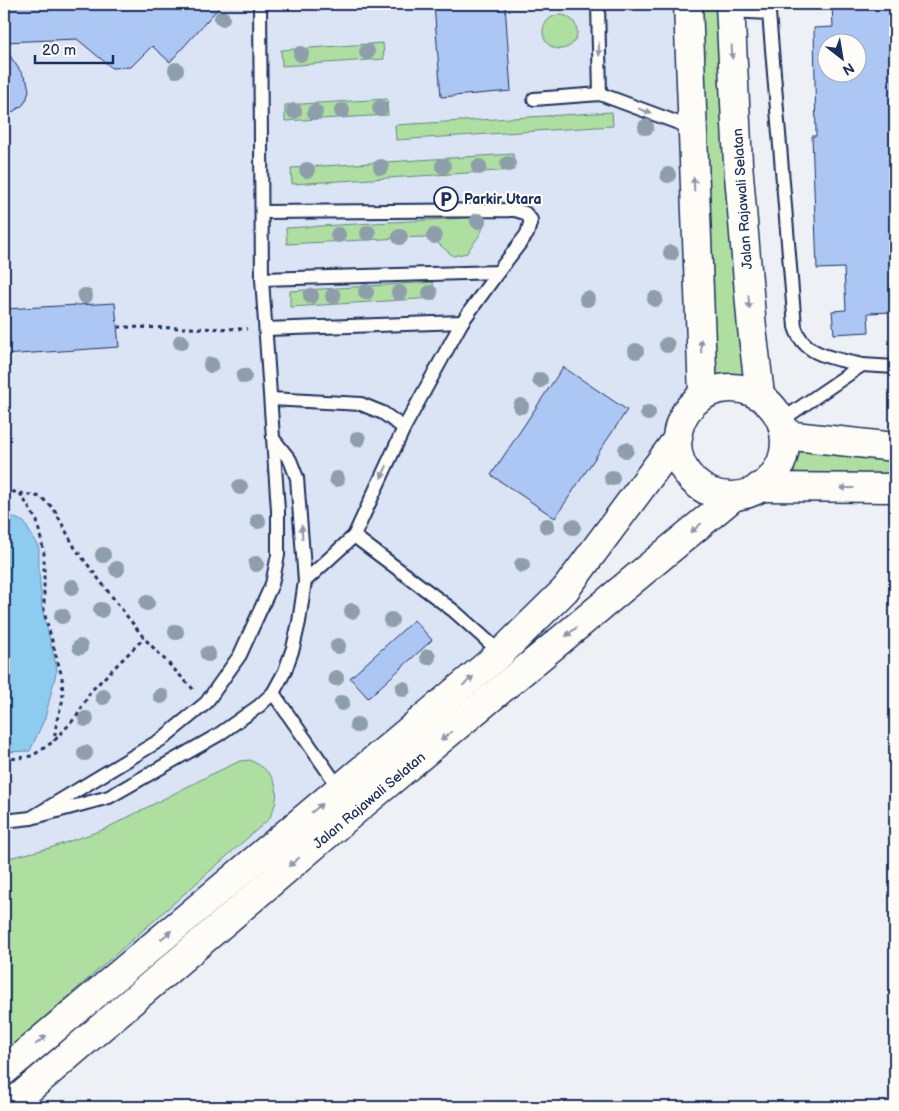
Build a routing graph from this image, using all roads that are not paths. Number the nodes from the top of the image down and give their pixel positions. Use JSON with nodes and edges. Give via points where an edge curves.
{"nodes":[{"id":1,"x":260,"y":4,"type":"edge"},
{"id":2,"x":598,"y":4,"type":"edge"},
{"id":3,"x":688,"y":4,"type":"edge"},
{"id":4,"x":730,"y":8,"type":"edge"},
{"id":5,"x":769,"y":8,"type":"edge"},
{"id":6,"x":600,"y":94,"type":"junction"},
{"id":7,"x":534,"y":99,"type":"dead end"},
{"id":8,"x":692,"y":128,"type":"junction"},
{"id":9,"x":262,"y":212,"type":"junction"},
{"id":10,"x":498,"y":272,"type":"junction"},
{"id":11,"x":262,"y":279,"type":"junction"},
{"id":12,"x":462,"y":322,"type":"junction"},
{"id":13,"x":266,"y":329,"type":"junction"},
{"id":14,"x":862,"y":365,"type":"junction"},
{"id":15,"x":895,"y":367,"type":"edge"},
{"id":16,"x":703,"y":395,"type":"junction"},
{"id":17,"x":760,"y":395,"type":"junction"},
{"id":18,"x":271,"y":399,"type":"junction"},
{"id":19,"x":784,"y":427,"type":"junction"},
{"id":20,"x":404,"y":428,"type":"junction"},
{"id":21,"x":678,"y":438,"type":"junction"},
{"id":22,"x":274,"y":441,"type":"junction"},
{"id":23,"x":895,"y":447,"type":"edge"},
{"id":24,"x":760,"y":487,"type":"junction"},
{"id":25,"x":895,"y":488,"type":"edge"},
{"id":26,"x":734,"y":497,"type":"junction"},
{"id":27,"x":354,"y":536,"type":"junction"},
{"id":28,"x":306,"y":581,"type":"junction"},
{"id":29,"x":501,"y":653,"type":"junction"},
{"id":30,"x":273,"y":693,"type":"junction"},
{"id":31,"x":340,"y":789,"type":"junction"},
{"id":32,"x":357,"y":809,"type":"junction"},
{"id":33,"x":31,"y":818,"type":"junction"},
{"id":34,"x":4,"y":821,"type":"edge"},
{"id":35,"x":4,"y":1071,"type":"edge"},
{"id":36,"x":8,"y":1107,"type":"edge"}],
"edges":[{"from":1,"to":9,"type":"lane"},
{"from":2,"to":6,"type":"lane","one_way":true},
{"from":3,"to":8,"type":"main road"},
{"from":4,"to":5,"type":"lane"},
{"from":4,"to":17,"type":"main road","name":"Jalan Rajawali Selatan","one_way":true,"via":[[738,164]]},
{"from":5,"to":14,"type":"lane","via":[[795,327],[798,337],[814,352]]},
{"from":6,"to":7,"type":"lane"},
{"from":6,"to":8,"type":"lane","one_way":true},
{"from":16,"to":8,"type":"main road","one_way":true},
{"from":9,"to":10,"type":"lane","via":[[515,210],[531,220],[526,234]]},
{"from":9,"to":11,"type":"lane"},
{"from":10,"to":11,"type":"lane"},
{"from":10,"to":12,"type":"lane"},
{"from":11,"to":13,"type":"lane"},
{"from":12,"to":13,"type":"lane"},
{"from":12,"to":20,"type":"lane"},
{"from":13,"to":18,"type":"lane"},
{"from":14,"to":15,"type":"lane"},
{"from":14,"to":19,"type":"lane"},
{"from":16,"to":17,"type":"main road","via":[[722,388],[741,388]]},
{"from":16,"to":21,"type":"main road","via":[[684,417]]},
{"from":17,"to":19,"type":"main road","via":[[775,408]]},
{"from":18,"to":20,"type":"lane","via":[[362,404],[383,413]]},
{"from":18,"to":22,"type":"lane"},
{"from":19,"to":23,"type":"main road"},
{"from":19,"to":24,"type":"main road","via":[[781,462]]},
{"from":20,"to":27,"type":"lane","one_way":true},
{"from":21,"to":26,"type":"main road","via":[[679,456],[686,473],[715,495]]},
{"from":21,"to":29,"type":"main road","name":"Jalan Rajawali Selatan","via":[[565,590]]},
{"from":28,"to":22,"type":"lane","one_way":true,"via":[[298,478],[290,460]]},
{"from":22,"to":33,"type":"lane","via":[[278,555],[272,584],[240,655],[206,702],[162,738]]},
{"from":25,"to":24,"type":"main road","one_way":true},
{"from":24,"to":26,"type":"main road","via":[[749,494]]},
{"from":26,"to":32,"type":"main road","name":"Jalan Rajawali Selatan","one_way":true},
{"from":27,"to":28,"type":"lane"},
{"from":27,"to":29,"type":"lane","via":[[454,611]]},
{"from":28,"to":30,"type":"lane","via":[[293,648]]},
{"from":31,"to":29,"type":"main road","name":"Jalan Rajawali Selatan","one_way":true},
{"from":30,"to":31,"type":"lane"},
{"from":30,"to":33,"type":"lane","via":[[218,735],[108,796]]},
{"from":31,"to":32,"type":"main road"},
{"from":35,"to":31,"type":"main road","name":"Jalan Rajawali Selatan","one_way":true},
{"from":32,"to":36,"type":"main road","name":"Jalan Rajawali Selatan","one_way":true},
{"from":33,"to":34,"type":"lane"}]}
